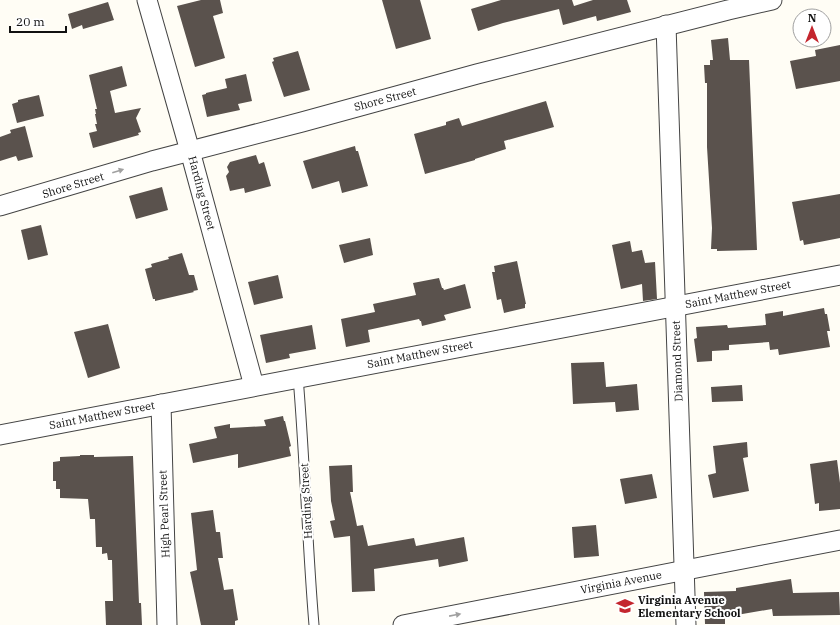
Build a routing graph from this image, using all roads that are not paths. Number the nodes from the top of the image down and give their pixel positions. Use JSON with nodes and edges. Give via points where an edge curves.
{"nodes":[{"id":1,"x":147,"y":0,"type":"edge"},
{"id":2,"x":772,"y":0,"type":"edge"},
{"id":3,"x":666,"y":25,"type":"junction"},
{"id":4,"x":190,"y":151,"type":"junction"},
{"id":5,"x":0,"y":206,"type":"edge"},
{"id":6,"x":840,"y":274,"type":"edge"},
{"id":7,"x":675,"y":306,"type":"junction"},
{"id":8,"x":298,"y":377,"type":"junction"},
{"id":9,"x":254,"y":386,"type":"junction"},
{"id":10,"x":161,"y":404,"type":"junction"},
{"id":11,"x":0,"y":435,"type":"edge"},
{"id":12,"x":840,"y":540,"type":"edge"},
{"id":13,"x":685,"y":570,"type":"junction"},
{"id":14,"x":167,"y":625,"type":"edge"},
{"id":15,"x":314,"y":625,"type":"edge"},
{"id":16,"x":403,"y":625,"type":"edge"},
{"id":17,"x":686,"y":625,"type":"edge"}],
"edges":[{"from":1,"to":4,"type":"street","name":"Harding Street"},
{"from":2,"to":3,"type":"street","name":"Shore Street"},
{"from":3,"to":4,"type":"street","name":"Shore Street"},
{"from":3,"to":7,"type":"street","name":"Diamond Street"},
{"from":5,"to":4,"type":"street","name":"Shore Street","one_way":true},
{"from":4,"to":9,"type":"street","name":"Harding Street"},
{"from":6,"to":7,"type":"street","name":"Saint Matthew Street"},
{"from":7,"to":8,"type":"street","name":"Saint Matthew Street"},
{"from":7,"to":13,"type":"street","name":"Diamond Street"},
{"from":8,"to":9,"type":"street","name":"Saint Matthew Street"},
{"from":8,"to":15,"type":"lane","name":"Harding Street"},
{"from":9,"to":10,"type":"street","name":"Saint Matthew Street"},
{"from":10,"to":11,"type":"street","name":"Saint Matthew Street"},
{"from":10,"to":14,"type":"street","name":"High Pearl Street"},
{"from":12,"to":13,"type":"street","name":"Virginia Avenue"},
{"from":16,"to":13,"type":"street","name":"Virginia Avenue","one_way":true},
{"from":13,"to":17,"type":"street","name":"Diamond Street"}]}
